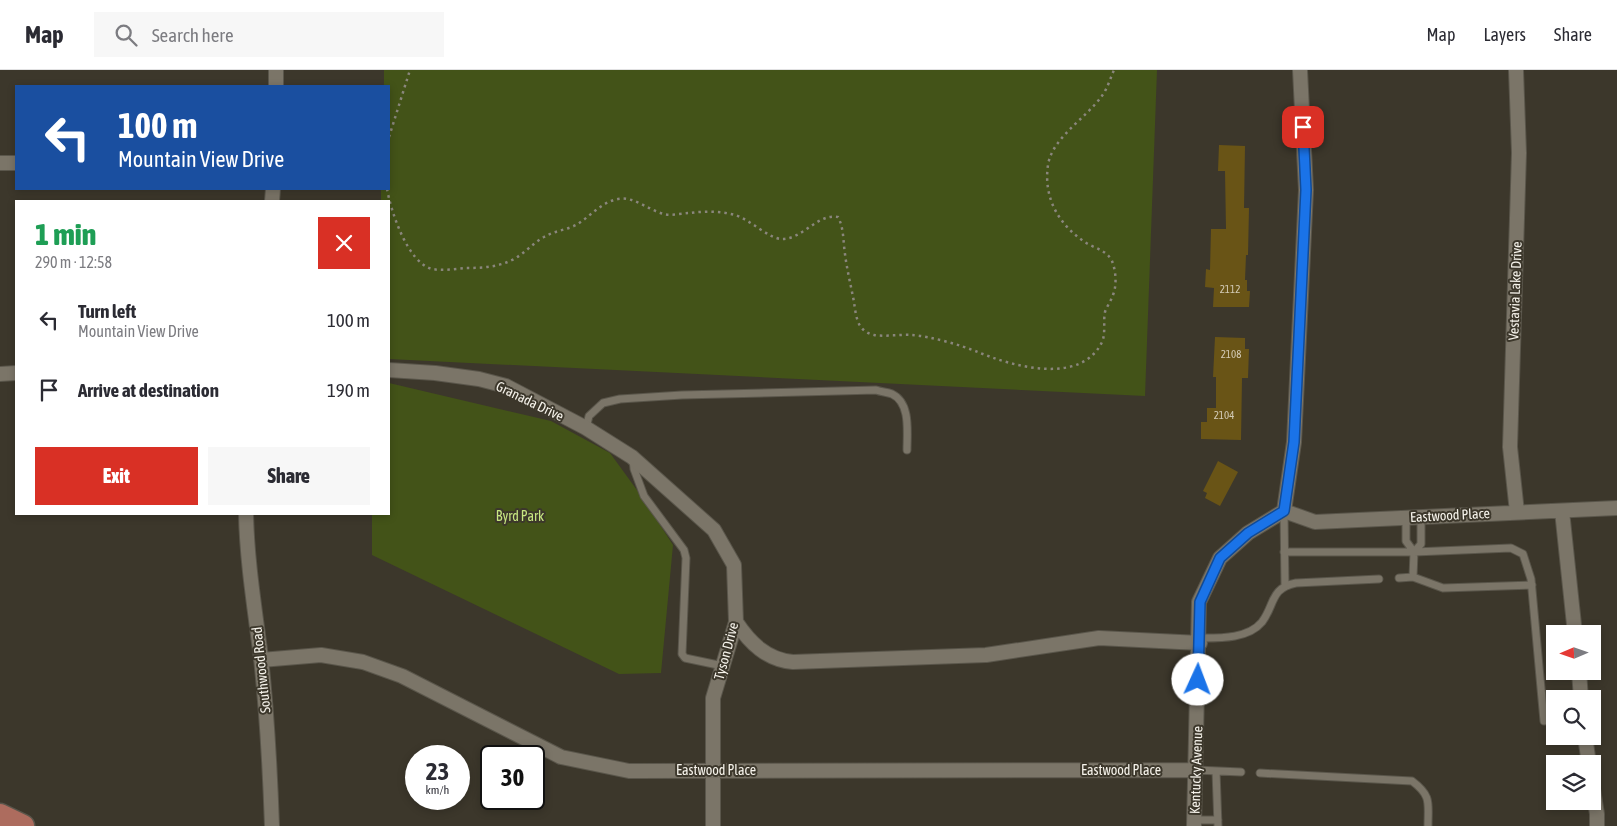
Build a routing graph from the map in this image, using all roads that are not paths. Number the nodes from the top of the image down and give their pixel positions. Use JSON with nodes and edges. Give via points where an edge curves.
{"nodes":[{"id":1,"x":276,"y":70,"type":"edge"},
{"id":2,"x":1300,"y":70,"type":"edge"},
{"id":3,"x":1516,"y":70,"type":"edge"},
{"id":4,"x":276,"y":85,"type":"edge"},
{"id":5,"x":0,"y":163,"type":"edge"},
{"id":6,"x":15,"y":163,"type":"edge"},
{"id":7,"x":390,"y":370,"type":"edge"},
{"id":8,"x":15,"y":373,"type":"edge"},
{"id":9,"x":0,"y":374,"type":"edge"},
{"id":10,"x":586,"y":428,"type":"junction"},
{"id":11,"x":907,"y":450,"type":"dead end"},
{"id":12,"x":632,"y":457,"type":"junction"},
{"id":13,"x":1617,"y":508,"type":"edge"},
{"id":14,"x":1284,"y":511,"type":"junction"},
{"id":15,"x":1562,"y":511,"type":"junction"},
{"id":16,"x":1517,"y":512,"type":"junction"},
{"id":17,"x":246,"y":515,"type":"edge"},
{"id":18,"x":1421,"y":517,"type":"junction"},
{"id":19,"x":1406,"y":518,"type":"junction"},
{"id":20,"x":1284,"y":552,"type":"junction"},
{"id":21,"x":1414,"y":552,"type":"junction"},
{"id":22,"x":1413,"y":577,"type":"junction"},
{"id":23,"x":1399,"y":578,"type":"dead end"},
{"id":24,"x":1378,"y":579,"type":"dead end"},
{"id":25,"x":1285,"y":585,"type":"junction"},
{"id":26,"x":1532,"y":585,"type":"junction"},
{"id":27,"x":736,"y":622,"type":"junction"},
{"id":28,"x":1574,"y":625,"type":"edge"},
{"id":29,"x":1200,"y":641,"type":"junction"},
{"id":30,"x":261,"y":660,"type":"junction"},
{"id":31,"x":723,"y":666,"type":"junction"},
{"id":32,"x":1546,"y":721,"type":"edge"},
{"id":33,"x":713,"y":770,"type":"junction"},
{"id":34,"x":1196,"y":770,"type":"junction"},
{"id":35,"x":1216,"y":771,"type":"junction"},
{"id":36,"x":1241,"y":772,"type":"dead end"},
{"id":37,"x":1260,"y":773,"type":"dead end"},
{"id":38,"x":1596,"y":810,"type":"edge"},
{"id":39,"x":0,"y":814,"type":"edge"},
{"id":40,"x":1194,"y":823,"type":"edge"},
{"id":41,"x":1218,"y":823,"type":"edge"},
{"id":42,"x":23,"y":826,"type":"edge"},
{"id":43,"x":272,"y":826,"type":"edge"},
{"id":44,"x":713,"y":826,"type":"edge"},
{"id":45,"x":1428,"y":826,"type":"edge"},
{"id":46,"x":1597,"y":826,"type":"edge"}],
"edges":[{"from":1,"to":4,"type":"street"},
{"from":2,"to":14,"type":"street","via":[[1306,190],[1294,442]]},
{"from":3,"to":16,"type":"street","name":"Vestavia Lake Drive","via":[[1519,153],[1510,447]]},
{"from":5,"to":6,"type":"street"},
{"from":7,"to":10,"type":"street","name":"Granada Drive","via":[[444,374],[506,386]]},
{"from":8,"to":9,"type":"street"},
{"from":10,"to":11,"type":"lane","via":[[589,416],[603,403],[620,399],[876,390],[893,394],[904,405]]},
{"from":10,"to":12,"type":"street","name":"Granada Drive"},
{"from":12,"to":27,"type":"street","name":"Tyson Drive","via":[[714,530],[734,565]]},
{"from":12,"to":31,"type":"lane","via":[[644,496],[684,550],[682,654],[685,658]]},
{"from":13,"to":15,"type":"street","name":"Eastwood Place"},
{"from":14,"to":19,"type":"street","name":"Eastwood Place","via":[[1315,522]]},
{"from":14,"to":20,"type":"lane"},
{"from":14,"to":29,"type":"street","name":"Kentucky Avenue","via":[[1248,533],[1220,558],[1200,602]]},
{"from":15,"to":16,"type":"street","name":"Eastwood Place"},
{"from":15,"to":28,"type":"street"},
{"from":16,"to":18,"type":"street","name":"Eastwood Place"},
{"from":17,"to":30,"type":"street","name":"Southwood Road"},
{"from":18,"to":19,"type":"street","name":"Eastwood Place"},
{"from":18,"to":21,"type":"lane","via":[[1421,544]]},
{"from":19,"to":21,"type":"lane","via":[[1406,541]]},
{"from":20,"to":21,"type":"lane"},
{"from":20,"to":25,"type":"lane"},
{"from":21,"to":22,"type":"lane"},
{"from":21,"to":26,"type":"lane","via":[[1511,548],[1523,554]]},
{"from":22,"to":23,"type":"lane"},
{"from":22,"to":26,"type":"lane","via":[[1443,588]]},
{"from":24,"to":25,"type":"lane"},
{"from":25,"to":29,"type":"lane","via":[[1278,590],[1262,622],[1248,632]]},
{"from":26,"to":32,"type":"lane"},
{"from":27,"to":29,"type":"street","via":[[765,654],[793,662],[986,655],[1099,638]]},
{"from":27,"to":31,"type":"street","name":"Tyson Drive"},
{"from":29,"to":34,"type":"street","name":"Kentucky Avenue"},
{"from":30,"to":33,"type":"street","name":"Eastwood Place","via":[[321,655],[363,662],[402,676],[561,756],[629,771]]},
{"from":30,"to":43,"type":"street","name":"Southwood Road"},
{"from":31,"to":33,"type":"street","name":"Tyson Drive","via":[[713,698]]},
{"from":33,"to":34,"type":"street","name":"Eastwood Place"},
{"from":33,"to":44,"type":"street","name":"Tyson Drive"},
{"from":34,"to":35,"type":"lane"},
{"from":34,"to":40,"type":"street","name":"Kentucky Avenue"},
{"from":35,"to":36,"type":"lane"},
{"from":35,"to":41,"type":"lane"},
{"from":37,"to":45,"type":"lane","via":[[1412,781],[1428,797]]},
{"from":38,"to":46,"type":"street"},
{"from":39,"to":42,"type":"main road"},
{"from":40,"to":41,"type":"lane"}]}
